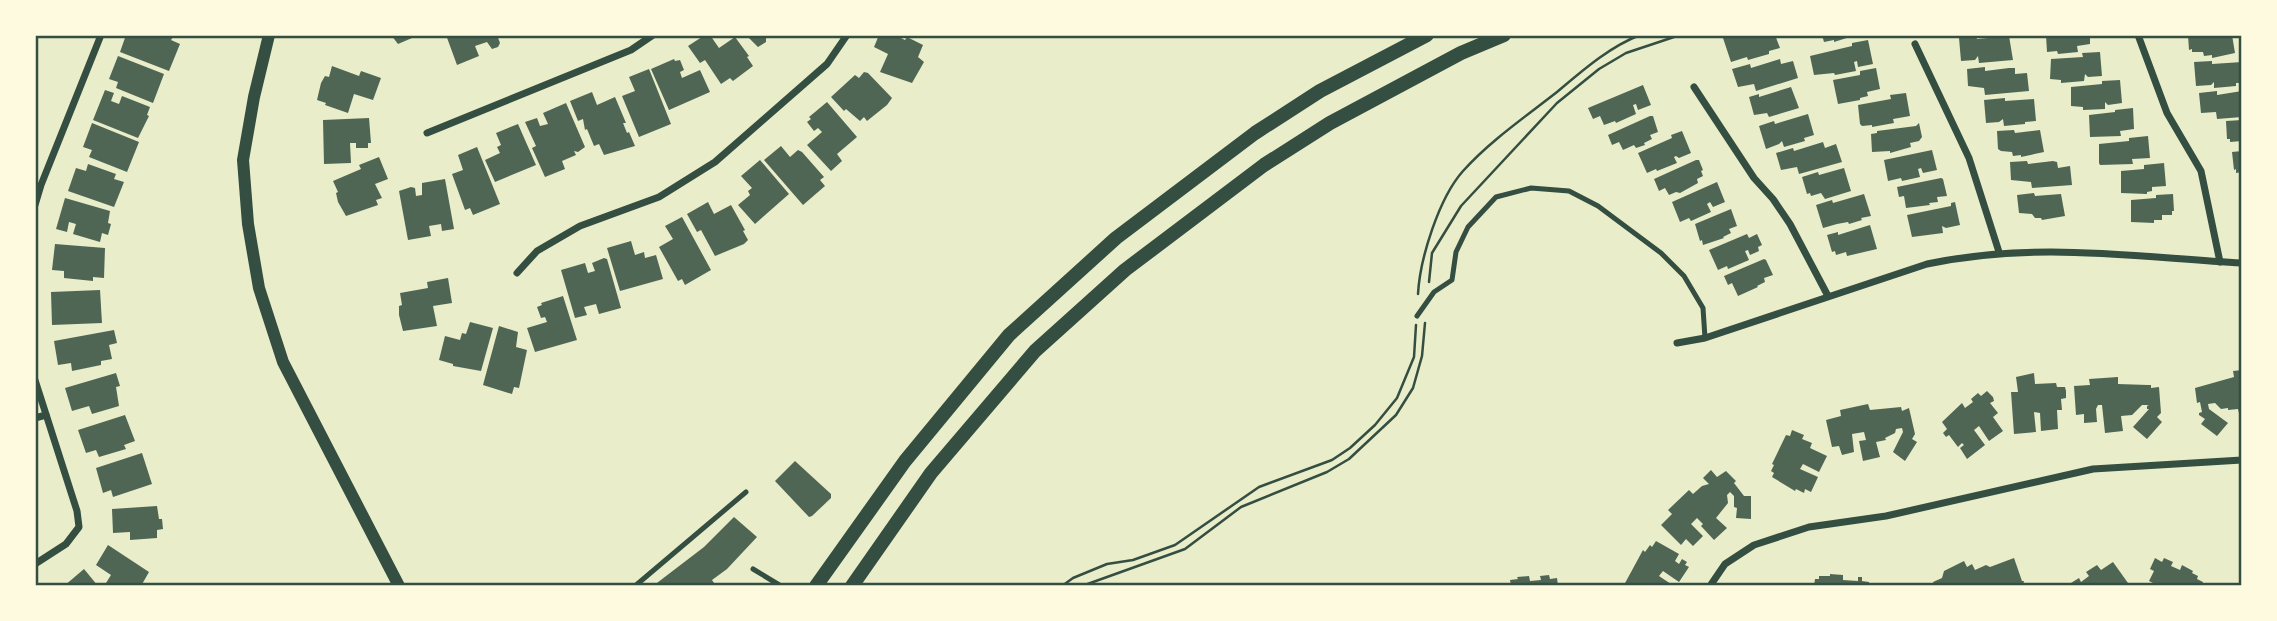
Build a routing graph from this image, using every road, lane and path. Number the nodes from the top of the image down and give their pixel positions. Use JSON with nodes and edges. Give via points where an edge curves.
{"nodes":[{"id":1,"x":101,"y":35,"type":"edge"},
{"id":2,"x":269,"y":35,"type":"edge"},
{"id":3,"x":653,"y":35,"type":"edge"},
{"id":4,"x":846,"y":35,"type":"edge"},
{"id":5,"x":1427,"y":35,"type":"edge"},
{"id":6,"x":1504,"y":35,"type":"edge"},
{"id":7,"x":1640,"y":35,"type":"edge"},
{"id":8,"x":1680,"y":35,"type":"edge"},
{"id":9,"x":2138,"y":35,"type":"edge"},
{"id":10,"x":1915,"y":44,"type":"dead end"},
{"id":11,"x":1694,"y":87,"type":"dead end"},
{"id":12,"x":427,"y":133,"type":"dead end"},
{"id":13,"x":35,"y":205,"type":"edge"},
{"id":14,"x":1999,"y":252,"type":"junction"},
{"id":15,"x":2220,"y":262,"type":"junction"},
{"id":16,"x":2242,"y":263,"type":"edge"},
{"id":17,"x":517,"y":273,"type":"dead end"},
{"id":18,"x":1828,"y":296,"type":"junction"},
{"id":19,"x":1427,"y":302,"type":"junction"},
{"id":20,"x":1417,"y":316,"type":"junction"},
{"id":21,"x":1705,"y":338,"type":"junction"},
{"id":22,"x":1676,"y":343,"type":"dead end"},
{"id":23,"x":35,"y":380,"type":"edge"},
{"id":24,"x":46,"y":415,"type":"junction"},
{"id":25,"x":35,"y":418,"type":"edge"},
{"id":26,"x":2242,"y":460,"type":"edge"},
{"id":27,"x":746,"y":492,"type":"dead end"},
{"id":28,"x":35,"y":564,"type":"edge"},
{"id":29,"x":753,"y":569,"type":"dead end"},
{"id":30,"x":399,"y":586,"type":"edge"},
{"id":31,"x":635,"y":586,"type":"edge"},
{"id":32,"x":781,"y":586,"type":"edge"},
{"id":33,"x":816,"y":586,"type":"edge"},
{"id":34,"x":852,"y":586,"type":"edge"},
{"id":35,"x":1062,"y":586,"type":"edge"},
{"id":36,"x":1082,"y":586,"type":"edge"},
{"id":37,"x":1710,"y":586,"type":"edge"}],
"edges":[{"from":1,"to":13,"type":"street"},
{"from":2,"to":30,"type":"street","via":[[243,160],[259,288],[283,362]]},
{"from":3,"to":12,"type":"street","via":[[631,50]]},
{"from":4,"to":17,"type":"street","via":[[827,64],[715,162],[659,197],[580,226],[537,251]]},
{"from":5,"to":33,"type":"main road","via":[[1255,134],[1116,238],[1009,335],[905,461]]},
{"from":6,"to":34,"type":"main road","via":[[1461,52],[1329,123],[1264,165],[1125,270],[1035,351],[931,473]]},
{"from":7,"to":20,"type":"path","via":[[1595,61],[1461,173],[1424,250]]},
{"from":8,"to":19,"type":"path","via":[[1626,53],[1580,83],[1475,188],[1432,253]]},
{"from":9,"to":15,"type":"street","via":[[2167,113],[2201,171]]},
{"from":10,"to":14,"type":"street","via":[[1969,158]]},
{"from":11,"to":18,"type":"street","via":[[1790,224]]},
{"from":14,"to":15,"type":"street","via":[[2105,252]]},
{"from":14,"to":18,"type":"street","via":[[1927,264]]},
{"from":15,"to":16,"type":"street"},
{"from":18,"to":21,"type":"street"},
{"from":19,"to":20,"type":"lane"},
{"from":19,"to":21,"type":"lane","via":[[1452,280],[1456,253],[1468,227],[1496,197],[1531,187],[1570,191],[1598,206],[1684,276],[1703,309]]},
{"from":19,"to":36,"type":"path","via":[[1422,355],[1413,388],[1396,415],[1349,459],[1241,508],[1185,549]]},
{"from":20,"to":35,"type":"path","via":[[1414,357],[1398,398],[1350,448],[1332,460],[1259,487],[1175,545],[1107,564]]},
{"from":21,"to":22,"type":"street"},
{"from":23,"to":24,"type":"street"},
{"from":24,"to":25,"type":"street"},
{"from":24,"to":28,"type":"street","via":[[79,527],[66,544]]},
{"from":26,"to":37,"type":"street","via":[[2093,470],[1886,516],[1809,527],[1754,545],[1726,564]]},
{"from":27,"to":31,"type":"lane"},
{"from":29,"to":32,"type":"lane"}]}
